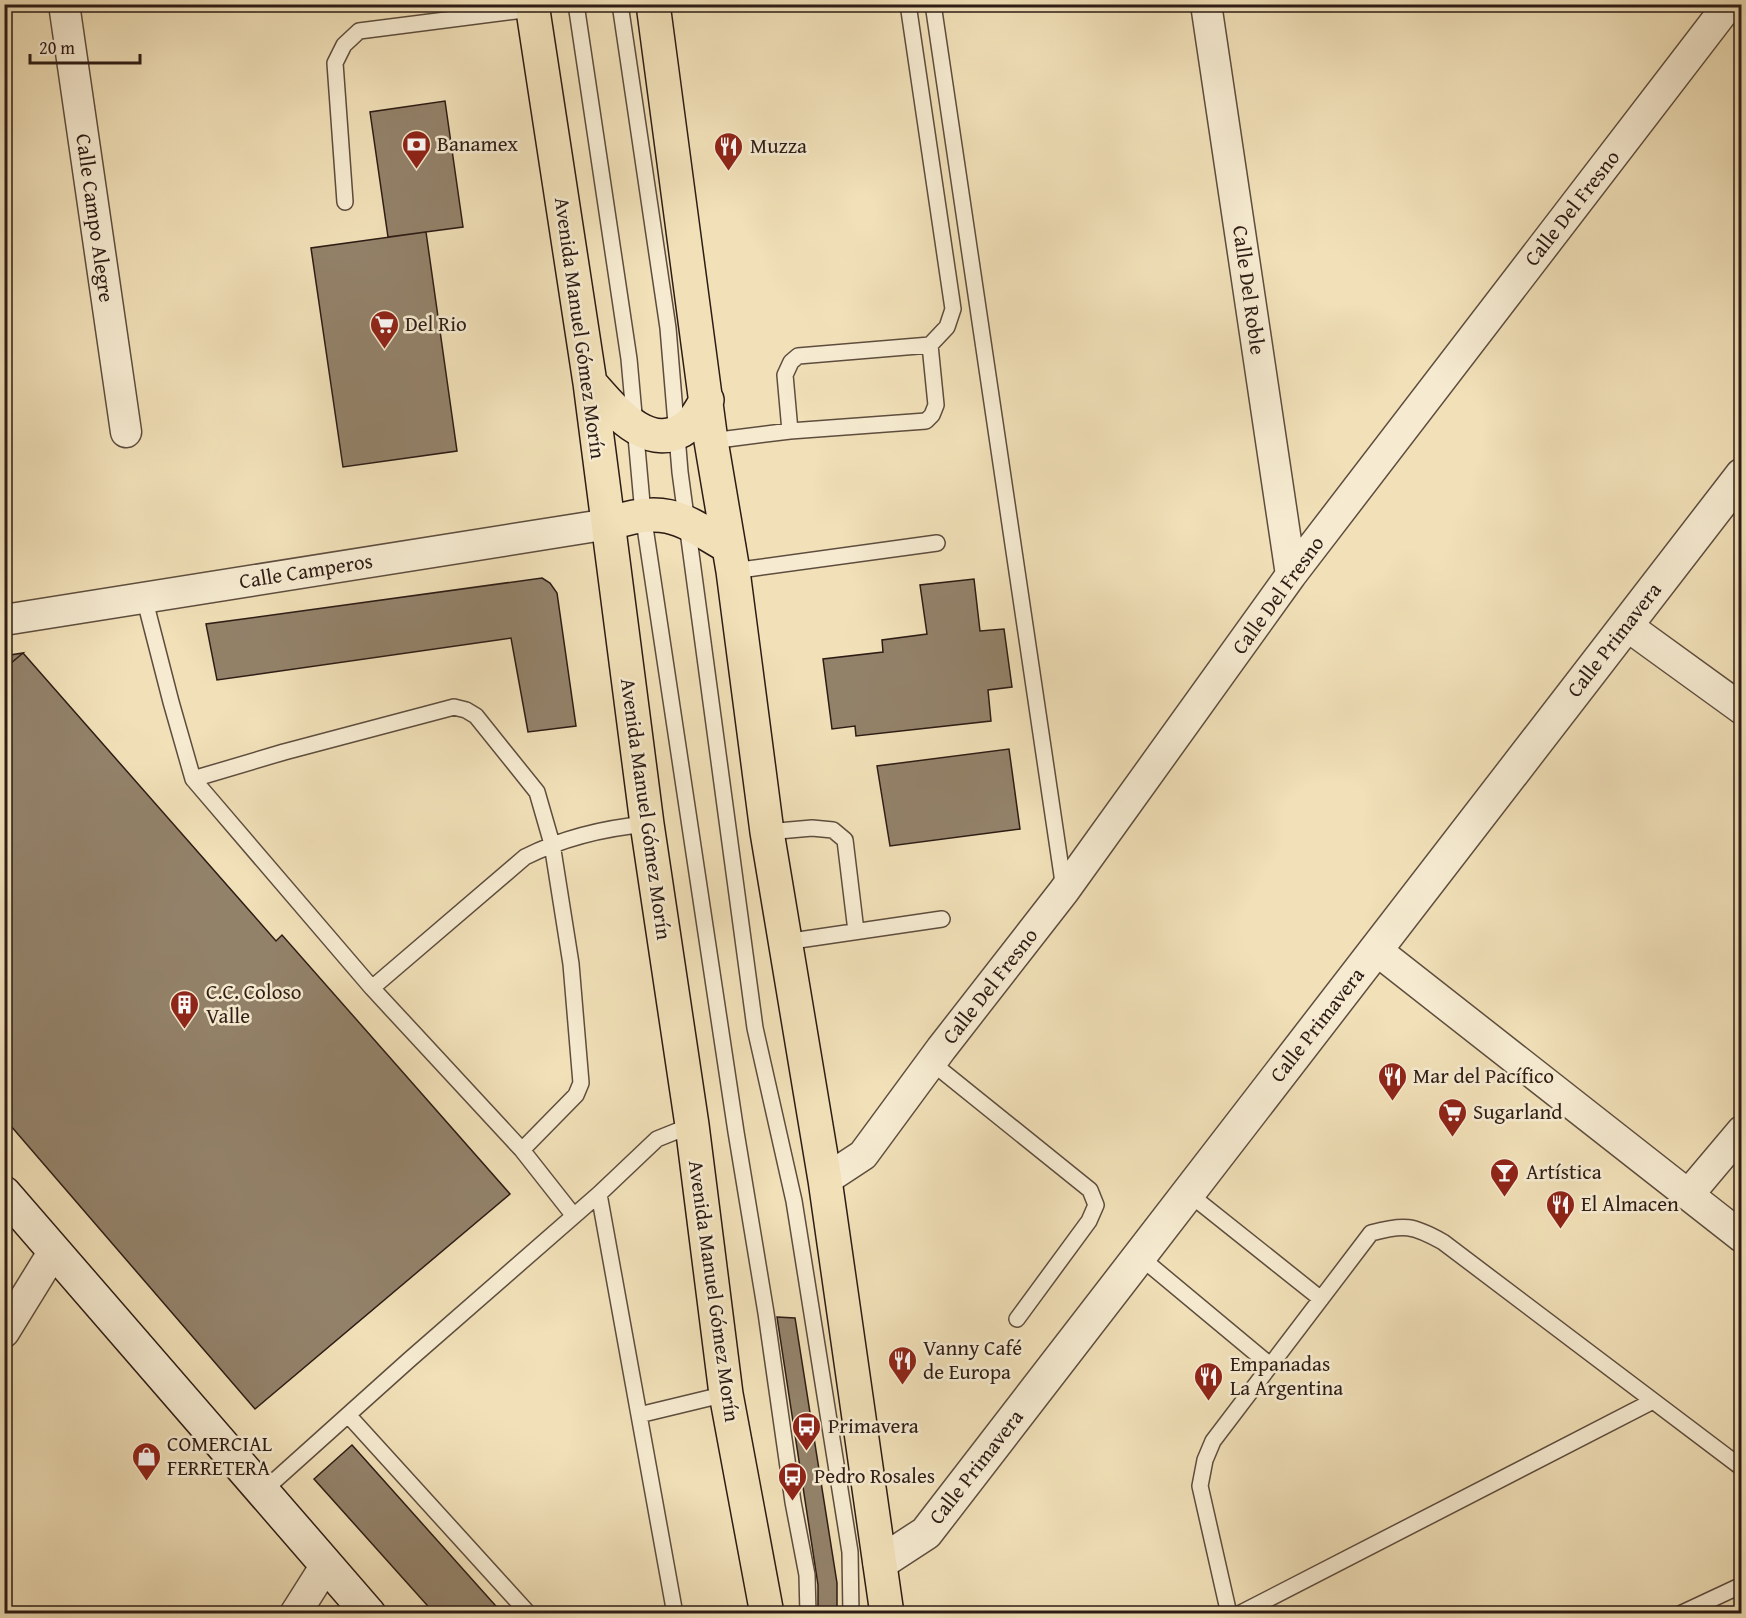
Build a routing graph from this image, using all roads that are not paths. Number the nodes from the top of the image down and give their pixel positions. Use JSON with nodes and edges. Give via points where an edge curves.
{"nodes":[{"id":1,"x":64,"y":4,"type":"edge"},
{"id":2,"x":576,"y":4,"type":"edge"},
{"id":3,"x":620,"y":4,"type":"edge"},
{"id":4,"x":653,"y":4,"type":"edge"},
{"id":5,"x":908,"y":4,"type":"edge"},
{"id":6,"x":933,"y":4,"type":"edge"},
{"id":7,"x":1206,"y":4,"type":"edge"},
{"id":8,"x":1729,"y":4,"type":"edge"},
{"id":9,"x":532,"y":7,"type":"edge"},
{"id":10,"x":345,"y":202,"type":"dead end"},
{"id":11,"x":930,"y":345,"type":"junction"},
{"id":12,"x":590,"y":383,"type":"junction"},
{"id":13,"x":707,"y":400,"type":"junction"},
{"id":14,"x":635,"y":426,"type":"junction"},
{"id":15,"x":790,"y":431,"type":"junction"},
{"id":16,"x":126,"y":432,"type":"dead end"},
{"id":17,"x":678,"y":432,"type":"junction"},
{"id":18,"x":711,"y":441,"type":"junction"},
{"id":19,"x":1742,"y":475,"type":"edge"},
{"id":20,"x":643,"y":514,"type":"junction"},
{"id":21,"x":687,"y":522,"type":"junction"},
{"id":22,"x":609,"y":524,"type":"junction"},
{"id":23,"x":937,"y":543,"type":"dead end"},
{"id":24,"x":731,"y":559,"type":"junction"},
{"id":25,"x":1291,"y":575,"type":"junction"},
{"id":26,"x":144,"y":597,"type":"junction"},
{"id":27,"x":4,"y":620,"type":"edge"},
{"id":28,"x":1626,"y":625,"type":"junction"},
{"id":29,"x":1742,"y":709,"type":"edge"},
{"id":30,"x":193,"y":779,"type":"junction"},
{"id":31,"x":647,"y":824,"type":"junction"},
{"id":32,"x":767,"y":832,"type":"junction"},
{"id":33,"x":552,"y":844,"type":"junction"},
{"id":34,"x":1064,"y":891,"type":"junction"},
{"id":35,"x":942,"y":919,"type":"dead end"},
{"id":36,"x":856,"y":932,"type":"junction"},
{"id":37,"x":785,"y":942,"type":"junction"},
{"id":38,"x":1375,"y":949,"type":"junction"},
{"id":39,"x":372,"y":988,"type":"junction"},
{"id":40,"x":931,"y":1062,"type":"junction"},
{"id":41,"x":692,"y":1125,"type":"junction"},
{"id":42,"x":1742,"y":1131,"type":"edge"},
{"id":43,"x":522,"y":1150,"type":"junction"},
{"id":44,"x":825,"y":1180,"type":"junction"},
{"id":45,"x":4,"y":1193,"type":"edge"},
{"id":46,"x":1188,"y":1193,"type":"junction"},
{"id":47,"x":599,"y":1194,"type":"junction"},
{"id":48,"x":1688,"y":1195,"type":"junction"},
{"id":49,"x":574,"y":1216,"type":"junction"},
{"id":50,"x":1742,"y":1237,"type":"edge"},
{"id":51,"x":54,"y":1251,"type":"junction"},
{"id":52,"x":1139,"y":1256,"type":"junction"},
{"id":53,"x":1321,"y":1299,"type":"junction"},
{"id":54,"x":1017,"y":1319,"type":"dead end"},
{"id":55,"x":4,"y":1332,"type":"edge"},
{"id":56,"x":1270,"y":1365,"type":"junction"},
{"id":57,"x":726,"y":1394,"type":"junction"},
{"id":58,"x":1653,"y":1401,"type":"junction"},
{"id":59,"x":639,"y":1414,"type":"junction"},
{"id":60,"x":349,"y":1416,"type":"junction"},
{"id":61,"x":1742,"y":1468,"type":"edge"},
{"id":62,"x":262,"y":1492,"type":"junction"},
{"id":63,"x":880,"y":1563,"type":"junction"},
{"id":64,"x":326,"y":1565,"type":"junction"},
{"id":65,"x":1742,"y":1585,"type":"edge"},
{"id":66,"x":296,"y":1614,"type":"edge"},
{"id":67,"x":369,"y":1614,"type":"edge"},
{"id":68,"x":529,"y":1614,"type":"edge"},
{"id":69,"x":675,"y":1614,"type":"edge"},
{"id":70,"x":767,"y":1614,"type":"edge"},
{"id":71,"x":808,"y":1614,"type":"edge"},
{"id":72,"x":851,"y":1614,"type":"edge"},
{"id":73,"x":888,"y":1614,"type":"edge"},
{"id":74,"x":1229,"y":1614,"type":"edge"},
{"id":75,"x":1239,"y":1614,"type":"edge"},
{"id":76,"x":1680,"y":1614,"type":"edge"}],
"edges":[{"from":1,"to":16,"type":"street","name":"Calle Campo Alegre"},
{"from":2,"to":14,"type":"lane"},
{"from":3,"to":17,"type":"lane","via":[[668,328]]},
{"from":4,"to":13,"type":"main road"},
{"from":5,"to":11,"type":"lane","via":[[953,309],[946,327]]},
{"from":6,"to":34,"type":"lane"},
{"from":7,"to":25,"type":"street","name":"Calle Del Roble"},
{"from":8,"to":25,"type":"street","name":"Calle Del Fresno"},
{"from":9,"to":10,"type":"lane","via":[[359,31],[348,41],[335,63]]},
{"from":9,"to":12,"type":"main road","name":"Avenida Manuel Gómez Morín"},
{"from":11,"to":15,"type":"lane","via":[[798,357],[784,375]]},
{"from":11,"to":15,"type":"lane","via":[[936,405],[926,421]]},
{"from":12,"to":14,"type":"main road"},
{"from":12,"to":22,"type":"main road","name":"Avenida Manuel Gómez Morín"},
{"from":13,"to":17,"type":"main road","via":[[690,425]]},
{"from":13,"to":18,"type":"main road"},
{"from":14,"to":17,"type":"main road","via":[[652,436]]},
{"from":14,"to":20,"type":"lane"},
{"from":15,"to":18,"type":"lane"},
{"from":17,"to":21,"type":"lane"},
{"from":18,"to":24,"type":"main road"},
{"from":19,"to":28,"type":"street","name":"Calle Primavera"},
{"from":20,"to":21,"type":"main road"},
{"from":20,"to":22,"type":"main road"},
{"from":20,"to":71,"type":"lane","via":[[792,1502],[807,1575]]},
{"from":21,"to":24,"type":"main road"},
{"from":21,"to":72,"type":"lane","via":[[756,1028],[794,1201],[850,1552]]},
{"from":22,"to":26,"type":"street","name":"Calle Camperos"},
{"from":22,"to":31,"type":"main road","name":"Avenida Manuel Gómez Morín"},
{"from":23,"to":24,"type":"lane"},
{"from":24,"to":32,"type":"main road"},
{"from":25,"to":34,"type":"street","name":"Calle Del Fresno"},
{"from":26,"to":27,"type":"street","name":"Calle Camperos"},
{"from":26,"to":30,"type":"lane"},
{"from":28,"to":29,"type":"street"},
{"from":28,"to":38,"type":"street","name":"Calle Primavera"},
{"from":30,"to":33,"type":"lane","via":[[443,710],[466,710],[476,716],[537,792]]},
{"from":30,"to":39,"type":"lane"},
{"from":31,"to":33,"type":"lane","via":[[612,827]]},
{"from":31,"to":41,"type":"main road","name":"Avenida Manuel Gómez Morín"},
{"from":32,"to":36,"type":"lane","via":[[832,830],[845,840]]},
{"from":32,"to":37,"type":"main road"},
{"from":33,"to":39,"type":"lane","via":[[525,857]]},
{"from":33,"to":43,"type":"lane","via":[[571,964],[581,1083],[576,1095]]},
{"from":34,"to":40,"type":"street","name":"Calle Del Fresno"},
{"from":35,"to":36,"type":"lane"},
{"from":36,"to":37,"type":"lane"},
{"from":37,"to":44,"type":"main road"},
{"from":38,"to":46,"type":"street","name":"Calle Primavera"},
{"from":38,"to":48,"type":"street"},
{"from":39,"to":43,"type":"lane"},
{"from":40,"to":44,"type":"street","name":"Calle Del Fresno","via":[[863,1155]]},
{"from":40,"to":54,"type":"lane","via":[[1090,1190],[1096,1205],[1089,1221]]},
{"from":41,"to":47,"type":"lane","via":[[657,1139]]},
{"from":41,"to":57,"type":"main road","name":"Avenida Manuel Gómez Morín"},
{"from":42,"to":48,"type":"street"},
{"from":43,"to":49,"type":"lane"},
{"from":44,"to":63,"type":"main road"},
{"from":45,"to":51,"type":"street"},
{"from":46,"to":52,"type":"street","name":"Calle Primavera"},
{"from":46,"to":53,"type":"lane"},
{"from":47,"to":49,"type":"lane"},
{"from":47,"to":59,"type":"lane"},
{"from":48,"to":50,"type":"street"},
{"from":49,"to":60,"type":"lane"},
{"from":51,"to":55,"type":"street"},
{"from":51,"to":62,"type":"street"},
{"from":52,"to":56,"type":"lane"},
{"from":52,"to":63,"type":"street","name":"Calle Primavera","via":[[926,1533]]},
{"from":53,"to":56,"type":"lane"},
{"from":53,"to":58,"type":"lane","via":[[1371,1233],[1395,1226],[1421,1230],[1443,1242]]},
{"from":56,"to":74,"type":"lane","via":[[1213,1441],[1200,1486]]},
{"from":57,"to":59,"type":"lane"},
{"from":57,"to":70,"type":"main road","name":"Avenida Manuel Gómez Morín"},
{"from":58,"to":61,"type":"lane"},
{"from":58,"to":75,"type":"lane"},
{"from":59,"to":69,"type":"lane"},
{"from":60,"to":62,"type":"lane"},
{"from":60,"to":68,"type":"lane"},
{"from":62,"to":64,"type":"street"},
{"from":63,"to":73,"type":"main road"},
{"from":64,"to":66,"type":"street"},
{"from":64,"to":67,"type":"street"},
{"from":65,"to":76,"type":"lane"}]}
